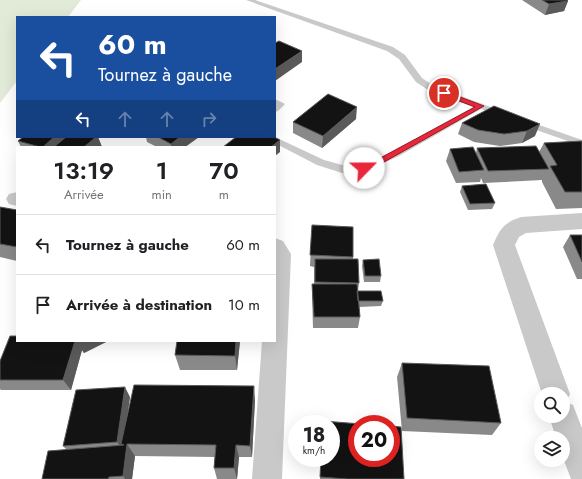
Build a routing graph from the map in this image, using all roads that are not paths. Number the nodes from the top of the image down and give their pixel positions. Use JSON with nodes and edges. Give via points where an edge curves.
{"nodes":[{"id":1,"x":249,"y":0,"type":"edge"},
{"id":2,"x":276,"y":102,"type":"edge"},
{"id":3,"x":480,"y":106,"type":"junction"},
{"id":4,"x":276,"y":108,"type":"edge"},
{"id":5,"x":270,"y":138,"type":"edge"},
{"id":6,"x":582,"y":143,"type":"edge"},
{"id":7,"x":582,"y":221,"type":"edge"},
{"id":8,"x":276,"y":248,"type":"edge"},
{"id":9,"x":276,"y":323,"type":"edge"},
{"id":10,"x":275,"y":342,"type":"edge"},
{"id":11,"x":554,"y":387,"type":"edge"},
{"id":12,"x":566,"y":423,"type":"edge"},
{"id":13,"x":582,"y":470,"type":"edge"},
{"id":14,"x":267,"y":479,"type":"edge"}],
"edges":[{"from":1,"to":3,"type":"lane","via":[[390,49],[402,57],[419,80],[431,88]]},
{"from":2,"to":4,"type":"lane","via":[[281,104]]},
{"from":3,"to":5,"type":"lane","via":[[374,165],[355,171],[333,167]]},
{"from":3,"to":6,"type":"lane"},
{"from":7,"to":11,"type":"street","via":[[521,225],[510,232],[504,246]]},
{"from":8,"to":9,"type":"street","via":[[280,254]]},
{"from":10,"to":14,"type":"street"},
{"from":12,"to":13,"type":"street"}]}
